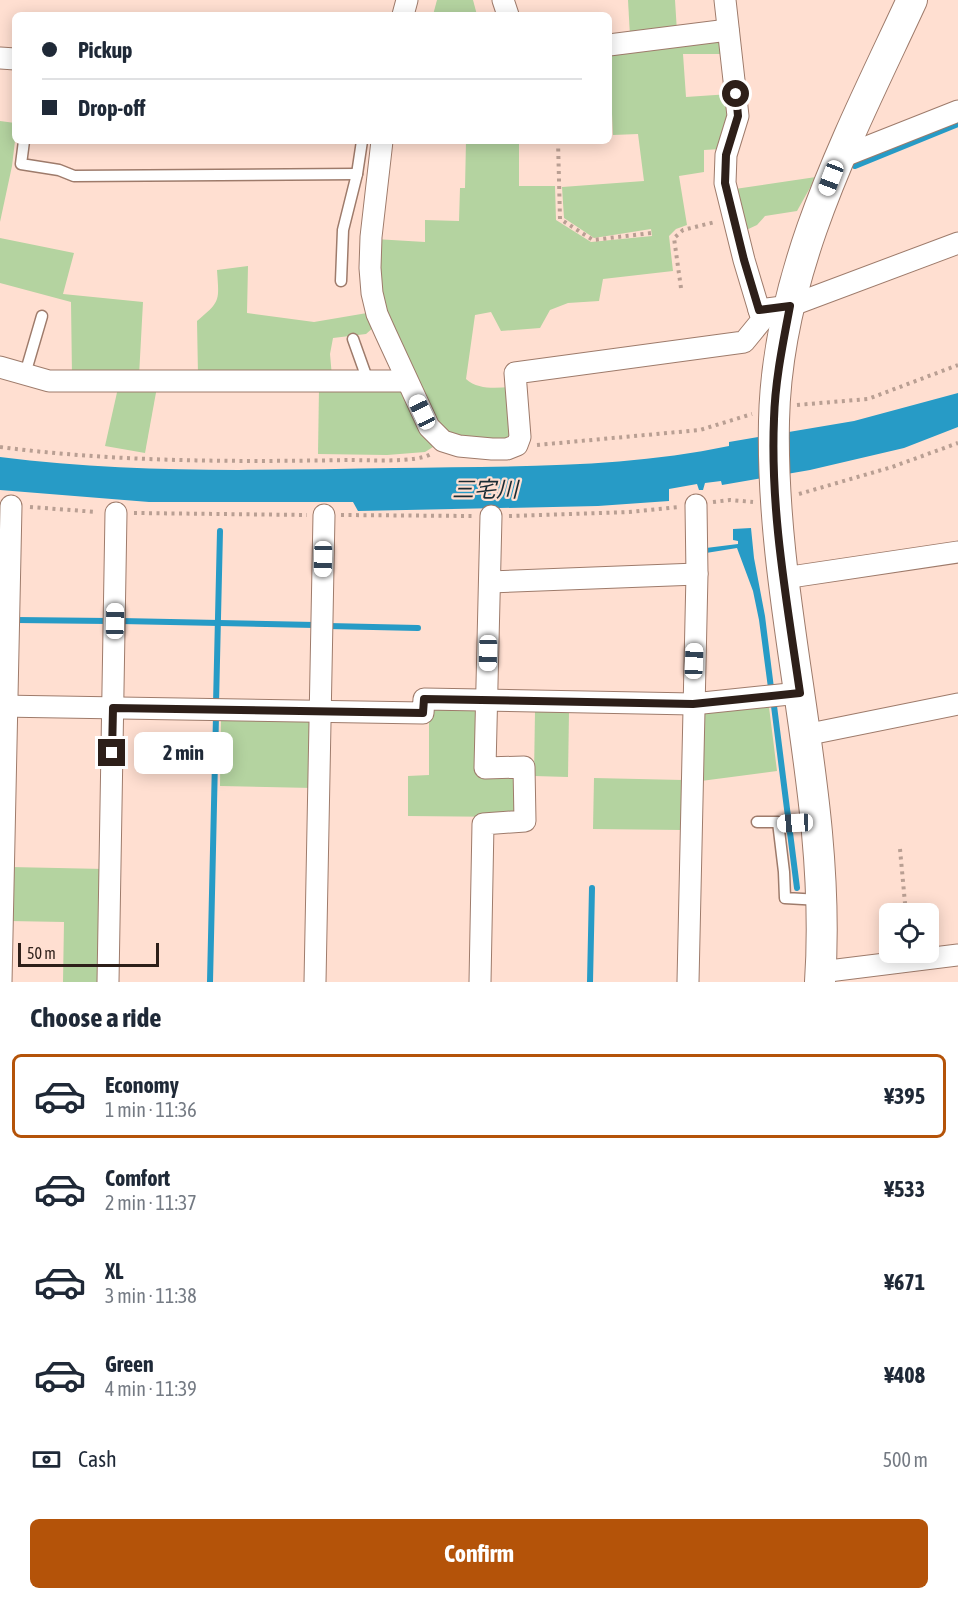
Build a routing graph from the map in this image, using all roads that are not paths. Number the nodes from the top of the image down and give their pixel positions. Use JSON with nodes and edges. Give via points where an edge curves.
{"nodes":[{"id":1,"x":725,"y":0,"type":"edge"},
{"id":2,"x":912,"y":0,"type":"edge"},
{"id":3,"x":728,"y":30,"type":"junction"},
{"id":4,"x":612,"y":45,"type":"edge"},
{"id":5,"x":958,"y":111,"type":"edge"},
{"id":6,"x":24,"y":144,"type":"edge"},
{"id":7,"x":362,"y":144,"type":"edge"},
{"id":8,"x":382,"y":144,"type":"edge"},
{"id":9,"x":839,"y":158,"type":"junction"},
{"id":10,"x":357,"y":174,"type":"junction"},
{"id":11,"x":958,"y":243,"type":"edge"},
{"id":12,"x":341,"y":281,"type":"dead end"},
{"id":13,"x":790,"y":306,"type":"junction"},
{"id":14,"x":759,"y":310,"type":"junction"},
{"id":15,"x":42,"y":316,"type":"dead end"},
{"id":16,"x":352,"y":339,"type":"dead end"},
{"id":17,"x":0,"y":367,"type":"edge"},
{"id":18,"x":25,"y":374,"type":"junction"},
{"id":19,"x":368,"y":381,"type":"junction"},
{"id":20,"x":408,"y":381,"type":"junction"},
{"id":21,"x":696,"y":505,"type":"road end"},
{"id":22,"x":11,"y":506,"type":"road end"},
{"id":23,"x":116,"y":513,"type":"road end"},
{"id":24,"x":324,"y":515,"type":"road end"},
{"id":25,"x":491,"y":516,"type":"road end"},
{"id":26,"x":958,"y":552,"type":"edge"},
{"id":27,"x":697,"y":574,"type":"junction"},
{"id":28,"x":784,"y":578,"type":"junction"},
{"id":29,"x":490,"y":582,"type":"junction"},
{"id":30,"x":800,"y":693,"type":"junction"},
{"id":31,"x":487,"y":700,"type":"junction"},
{"id":32,"x":693,"y":704,"type":"junction"},
{"id":33,"x":958,"y":704,"type":"edge"},
{"id":34,"x":3,"y":706,"type":"edge"},
{"id":35,"x":113,"y":708,"type":"junction"},
{"id":36,"x":958,"y":709,"type":"edge"},
{"id":37,"x":320,"y":711,"type":"junction"},
{"id":38,"x":805,"y":735,"type":"junction"},
{"id":39,"x":757,"y":822,"type":"dead end"},
{"id":40,"x":805,"y":822,"type":"junction"},
{"id":41,"x":780,"y":824,"type":"junction"},
{"id":42,"x":820,"y":900,"type":"junction"},
{"id":43,"x":958,"y":955,"type":"edge"},
{"id":44,"x":820,"y":977,"type":"edge"},
{"id":45,"x":1,"y":982,"type":"edge"},
{"id":46,"x":108,"y":982,"type":"edge"},
{"id":47,"x":315,"y":982,"type":"edge"},
{"id":48,"x":480,"y":982,"type":"edge"},
{"id":49,"x":688,"y":982,"type":"edge"}],
"edges":[{"from":1,"to":3,"type":"street"},
{"from":2,"to":9,"type":"street"},
{"from":3,"to":4,"type":"street"},
{"from":3,"to":14,"type":"street","via":[[738,116],[726,155],[725,183]]},
{"from":5,"to":9,"type":"street"},
{"from":6,"to":10,"type":"lane","via":[[21,164],[74,176]]},
{"from":7,"to":10,"type":"lane"},
{"from":8,"to":20,"type":"street","via":[[371,237],[372,293],[377,314]]},
{"from":9,"to":13,"type":"street","via":[[808,237]]},
{"from":10,"to":12,"type":"lane","via":[[343,230]]},
{"from":11,"to":13,"type":"street"},
{"from":13,"to":14,"type":"street"},
{"from":13,"to":28,"type":"street","via":[[774,414],[774,497]]},
{"from":14,"to":20,"type":"street","via":[[762,320],[744,342],[515,373],[520,437],[517,445],[507,449],[443,441],[429,427]]},
{"from":15,"to":18,"type":"lane"},
{"from":16,"to":19,"type":"lane"},
{"from":17,"to":18,"type":"street"},
{"from":18,"to":19,"type":"street","via":[[49,381]]},
{"from":19,"to":20,"type":"street"},
{"from":21,"to":27,"type":"street"},
{"from":22,"to":34,"type":"street"},
{"from":23,"to":35,"type":"street"},
{"from":24,"to":37,"type":"street"},
{"from":25,"to":29,"type":"street"},
{"from":26,"to":28,"type":"street"},
{"from":27,"to":29,"type":"street"},
{"from":27,"to":32,"type":"street"},
{"from":28,"to":30,"type":"street"},
{"from":29,"to":31,"type":"street"},
{"from":30,"to":32,"type":"street"},
{"from":30,"to":38,"type":"street"},
{"from":31,"to":32,"type":"street"},
{"from":31,"to":37,"type":"street","via":[[424,699],[423,713]]},
{"from":31,"to":48,"type":"street","via":[[485,768],[524,767],[525,821],[483,824]]},
{"from":32,"to":49,"type":"street"},
{"from":33,"to":36,"type":"street"},
{"from":33,"to":38,"type":"street"},
{"from":34,"to":35,"type":"street"},
{"from":34,"to":45,"type":"street"},
{"from":35,"to":37,"type":"street"},
{"from":35,"to":46,"type":"street"},
{"from":37,"to":47,"type":"street"},
{"from":38,"to":40,"type":"street","via":[[813,790]]},
{"from":39,"to":41,"type":"lane"},
{"from":40,"to":41,"type":"lane"},
{"from":40,"to":42,"type":"street"},
{"from":41,"to":42,"type":"lane","via":[[785,898]]},
{"from":42,"to":44,"type":"street"},
{"from":43,"to":44,"type":"street"}]}
